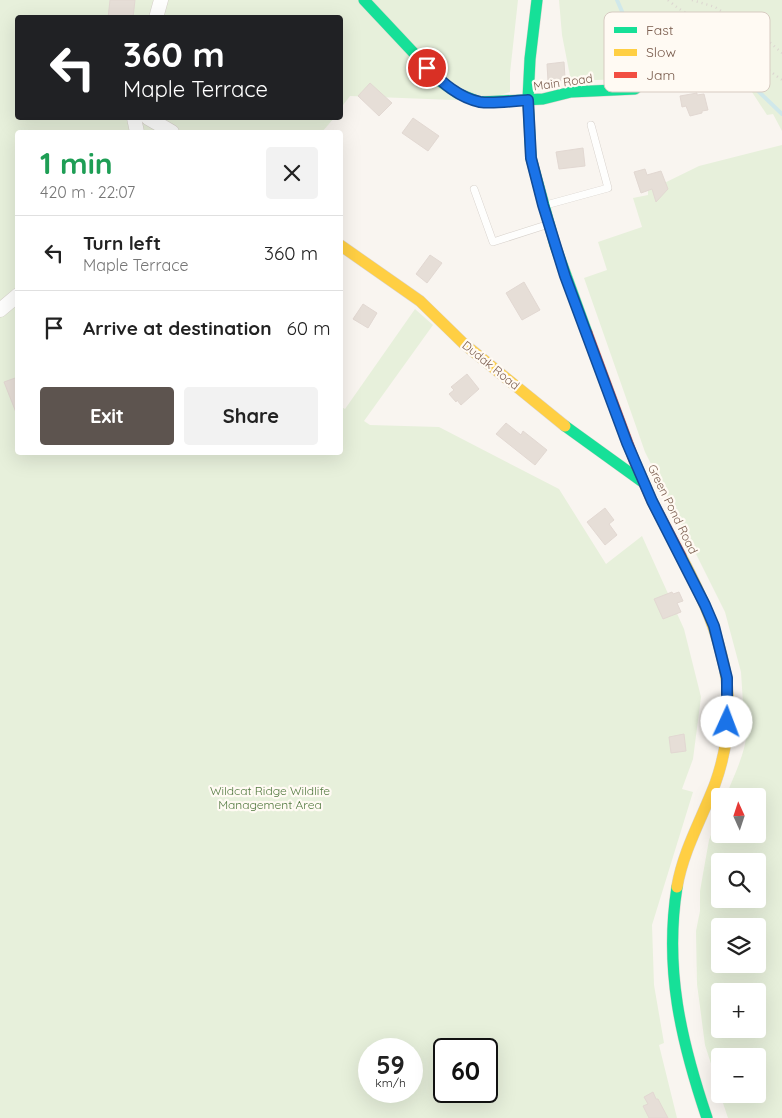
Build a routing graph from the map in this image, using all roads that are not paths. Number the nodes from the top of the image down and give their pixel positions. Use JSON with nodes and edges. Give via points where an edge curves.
{"nodes":[{"id":1,"x":161,"y":0,"type":"edge"},
{"id":2,"x":364,"y":0,"type":"edge"},
{"id":3,"x":537,"y":0,"type":"edge"},
{"id":4,"x":157,"y":15,"type":"edge"},
{"id":5,"x":604,"y":90,"type":"edge"},
{"id":6,"x":528,"y":100,"type":"junction"},
{"id":7,"x":151,"y":120,"type":"edge"},
{"id":8,"x":591,"y":124,"type":"dead end"},
{"id":9,"x":169,"y":130,"type":"edge"},
{"id":10,"x":474,"y":189,"type":"dead end"},
{"id":11,"x":543,"y":205,"type":"junction"},
{"id":12,"x":549,"y":224,"type":"junction"},
{"id":13,"x":343,"y":247,"type":"edge"},
{"id":14,"x":15,"y":298,"type":"edge"},
{"id":15,"x":0,"y":310,"type":"edge"},
{"id":16,"x":644,"y":483,"type":"junction"},
{"id":17,"x":707,"y":1118,"type":"edge"}],
"edges":[{"from":1,"to":4,"type":"street"},
{"from":2,"to":6,"type":"main road","name":"Main Road","via":[[427,68],[458,93],[480,102]]},
{"from":3,"to":6,"type":"main road","name":"Green Pond Road"},
{"from":5,"to":6,"type":"main road","name":"Main Road","via":[[571,92]]},
{"from":6,"to":11,"type":"main road","name":"Green Pond Road","via":[[531,158]]},
{"from":7,"to":9,"type":"street"},
{"from":8,"to":11,"type":"lane","via":[[608,188]]},
{"from":10,"to":12,"type":"lane","via":[[493,242]]},
{"from":11,"to":12,"type":"main road","name":"Green Pond Road"},
{"from":12,"to":16,"type":"main road","name":"Green Pond Road","via":[[565,276]]},
{"from":13,"to":16,"type":"main road","name":"Dudak Road","via":[[420,301],[462,344],[556,420]]},
{"from":14,"to":15,"type":"street"},
{"from":16,"to":17,"type":"main road","name":"Green Pond Road","via":[[705,605],[721,648],[727,678],[726,740],[720,769],[695,829],[679,880],[671,936],[677,1004],[686,1053]]}]}
